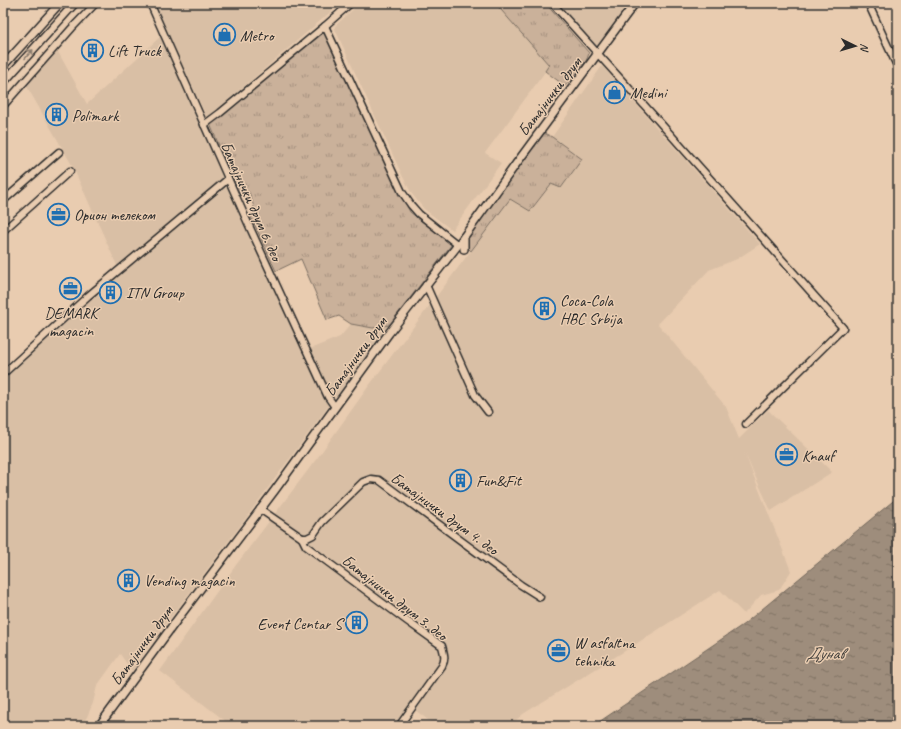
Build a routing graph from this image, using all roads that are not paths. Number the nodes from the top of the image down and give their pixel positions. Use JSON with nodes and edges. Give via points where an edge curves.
{"nodes":[{"id":1,"x":60,"y":3,"type":"edge"},
{"id":2,"x":75,"y":3,"type":"edge"},
{"id":3,"x":96,"y":3,"type":"edge"},
{"id":4,"x":150,"y":3,"type":"edge"},
{"id":5,"x":351,"y":3,"type":"edge"},
{"id":6,"x":552,"y":3,"type":"edge"},
{"id":7,"x":635,"y":3,"type":"edge"},
{"id":8,"x":868,"y":3,"type":"edge"},
{"id":9,"x":325,"y":26,"type":"junction"},
{"id":10,"x":598,"y":54,"type":"junction"},
{"id":11,"x":3,"y":66,"type":"edge"},
{"id":12,"x":898,"y":68,"type":"edge"},
{"id":13,"x":3,"y":83,"type":"edge"},
{"id":14,"x":3,"y":106,"type":"edge"},
{"id":15,"x":204,"y":125,"type":"junction"},
{"id":16,"x":59,"y":152,"type":"dead end"},
{"id":17,"x":70,"y":171,"type":"dead end"},
{"id":18,"x":228,"y":179,"type":"junction"},
{"id":19,"x":3,"y":201,"type":"edge"},
{"id":20,"x":3,"y":231,"type":"edge"},
{"id":21,"x":461,"y":247,"type":"junction"},
{"id":22,"x":426,"y":285,"type":"junction"},
{"id":23,"x":3,"y":374,"type":"edge"},
{"id":24,"x":335,"y":406,"type":"junction"},
{"id":25,"x":488,"y":412,"type":"dead end"},
{"id":26,"x":746,"y":424,"type":"dead end"},
{"id":27,"x":260,"y":509,"type":"junction"},
{"id":28,"x":302,"y":538,"type":"junction"},
{"id":29,"x":540,"y":597,"type":"dead end"},
{"id":30,"x":99,"y":726,"type":"edge"},
{"id":31,"x":399,"y":726,"type":"edge"}],
"edges":[{"from":1,"to":11,"type":"main road"},
{"from":13,"to":2,"type":"main road","one_way":true},
{"from":3,"to":14,"type":"street"},
{"from":4,"to":15,"type":"street","name":"Батајнички друм 6. део"},
{"from":5,"to":9,"type":"street"},
{"from":6,"to":10,"type":"street"},
{"from":7,"to":10,"type":"main road","name":"Батајнички друм"},
{"from":8,"to":12,"type":"street"},
{"from":9,"to":15,"type":"street"},
{"from":9,"to":21,"type":"street","via":[[402,192],[419,214]]},
{"from":10,"to":21,"type":"main road","name":"Батајнички друм","via":[[466,233]]},
{"from":10,"to":26,"type":"street","via":[[842,328]]},
{"from":15,"to":18,"type":"street","name":"Батајнички друм 6. део"},
{"from":16,"to":19,"type":"street"},
{"from":17,"to":20,"type":"street"},
{"from":18,"to":23,"type":"street","via":[[88,296]]},
{"from":18,"to":24,"type":"street","name":"Батајнички друм 6. део","via":[[325,391]]},
{"from":21,"to":22,"type":"main road","name":"Батајнички друм"},
{"from":22,"to":24,"type":"main road","name":"Батајнички друм"},
{"from":22,"to":25,"type":"street","via":[[478,400]]},
{"from":24,"to":27,"type":"main road","name":"Батајнички друм"},
{"from":27,"to":28,"type":"street","name":"Батајнички друм 3. део"},
{"from":27,"to":30,"type":"main road","name":"Батајнички друм"},
{"from":28,"to":29,"type":"street","name":"Батајнички друм 4. део","via":[[313,535],[322,522],[363,482],[370,479],[379,480]]},
{"from":28,"to":31,"type":"street","name":"Батајнички друм 3. део","via":[[306,546],[442,646],[442,666]]}]}
